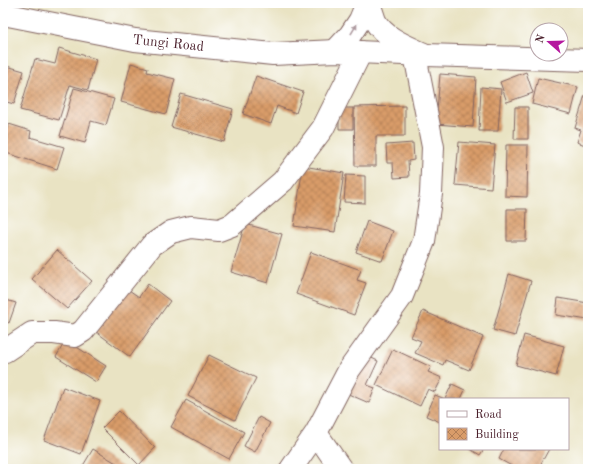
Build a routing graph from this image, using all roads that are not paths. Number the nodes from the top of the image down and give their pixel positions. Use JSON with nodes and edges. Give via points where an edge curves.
{"nodes":[{"id":1,"x":368,"y":3,"type":"edge"},
{"id":2,"x":3,"y":14,"type":"edge"},
{"id":3,"x":335,"y":51,"type":"junction"},
{"id":4,"x":361,"y":52,"type":"junction"},
{"id":5,"x":420,"y":55,"type":"junction"},
{"id":6,"x":588,"y":60,"type":"edge"},
{"id":7,"x":5,"y":351,"type":"dead end"},
{"id":8,"x":316,"y":433,"type":"junction"},
{"id":9,"x":291,"y":469,"type":"edge"},
{"id":10,"x":341,"y":469,"type":"edge"}],
"edges":[{"from":3,"to":1,"type":"street","one_way":true,"via":[[350,36]]},
{"from":1,"to":5,"type":"street","via":[[376,22],[387,35]]},
{"from":2,"to":3,"type":"street","name":"Tungi Road","via":[[135,40],[273,54]]},
{"from":3,"to":4,"type":"street","name":"Tungi Road"},
{"from":4,"to":5,"type":"street","name":"Tungi Road"},
{"from":4,"to":7,"type":"street","via":[[319,134],[283,181],[232,225],[219,230],[191,227],[171,232],[152,245],[83,331],[75,336],[32,333]]},
{"from":5,"to":6,"type":"street","name":"Tungi Road"},
{"from":5,"to":8,"type":"street","via":[[433,147],[424,241],[402,296],[349,370]]},
{"from":8,"to":9,"type":"street"},
{"from":8,"to":10,"type":"street"}]}
